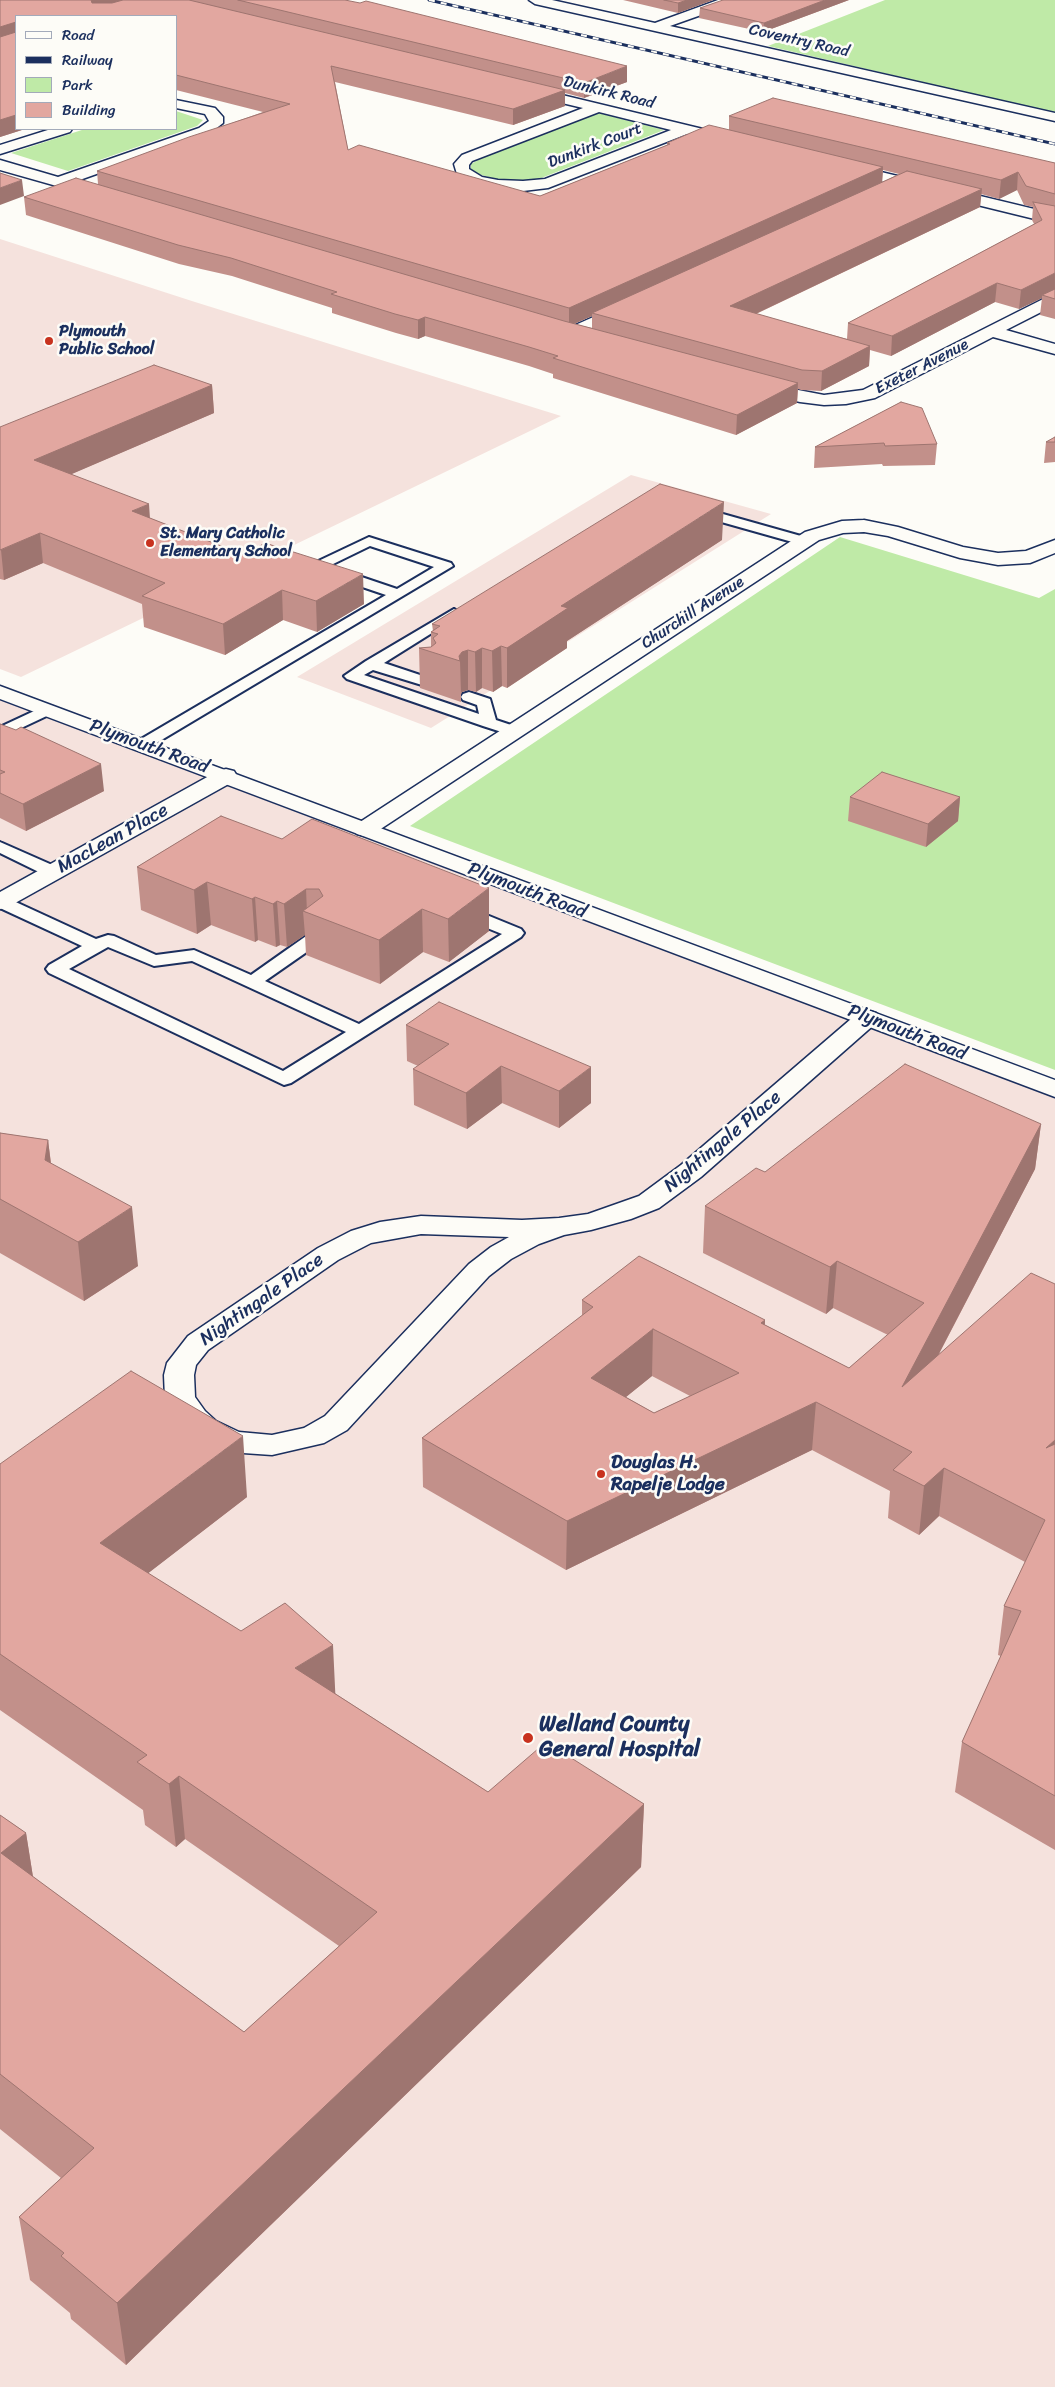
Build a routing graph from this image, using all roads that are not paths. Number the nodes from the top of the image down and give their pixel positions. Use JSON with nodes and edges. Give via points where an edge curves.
{"nodes":[{"id":1,"x":535,"y":0,"type":"edge"},
{"id":2,"x":730,"y":0,"type":"edge"},
{"id":3,"x":656,"y":27,"type":"junction"},
{"id":4,"x":510,"y":87,"type":"edge"},
{"id":5,"x":178,"y":104,"type":"edge"},
{"id":6,"x":597,"y":108,"type":"junction"},
{"id":7,"x":1055,"y":117,"type":"edge"},
{"id":8,"x":686,"y":129,"type":"junction"},
{"id":9,"x":62,"y":130,"type":"edge"},
{"id":10,"x":742,"y":143,"type":"edge"},
{"id":11,"x":0,"y":150,"type":"edge"},
{"id":12,"x":0,"y":165,"type":"edge"},
{"id":13,"x":837,"y":166,"type":"edge"},
{"id":14,"x":58,"y":182,"type":"junction"},
{"id":15,"x":903,"y":182,"type":"junction"},
{"id":16,"x":876,"y":195,"type":"edge"},
{"id":17,"x":115,"y":199,"type":"edge"},
{"id":18,"x":1055,"y":220,"type":"edge"},
{"id":19,"x":1055,"y":298,"type":"edge"},
{"id":20,"x":642,"y":301,"type":"edge"},
{"id":21,"x":551,"y":328,"type":"edge"},
{"id":22,"x":990,"y":332,"type":"junction"},
{"id":23,"x":570,"y":334,"type":"junction"},
{"id":24,"x":598,"y":342,"type":"edge"},
{"id":25,"x":1055,"y":348,"type":"edge"},
{"id":26,"x":742,"y":382,"type":"edge"},
{"id":27,"x":682,"y":507,"type":"edge"},
{"id":28,"x":802,"y":541,"type":"junction"},
{"id":29,"x":1055,"y":546,"type":"edge"},
{"id":30,"x":398,"y":594,"type":"junction"},
{"id":31,"x":462,"y":608,"type":"edge"},
{"id":32,"x":371,"y":664,"type":"junction"},
{"id":33,"x":427,"y":682,"type":"edge"},
{"id":34,"x":0,"y":692,"type":"edge"},
{"id":35,"x":468,"y":697,"type":"dead end"},
{"id":36,"x":47,"y":710,"type":"junction"},
{"id":37,"x":489,"y":723,"type":"junction"},
{"id":38,"x":514,"y":731,"type":"junction"},
{"id":39,"x":0,"y":733,"type":"edge"},
{"id":40,"x":142,"y":745,"type":"junction"},
{"id":41,"x":226,"y":776,"type":"junction"},
{"id":42,"x":365,"y":829,"type":"junction"},
{"id":43,"x":0,"y":847,"type":"edge"},
{"id":44,"x":53,"y":872,"type":"junction"},
{"id":45,"x":1,"y":902,"type":"edge"},
{"id":46,"x":452,"y":908,"type":"edge"},
{"id":47,"x":316,"y":938,"type":"edge"},
{"id":48,"x":96,"y":946,"type":"junction"},
{"id":49,"x":252,"y":982,"type":"junction"},
{"id":50,"x":867,"y":1018,"type":"junction"},
{"id":51,"x":360,"y":1031,"type":"junction"},
{"id":52,"x":1055,"y":1089,"type":"edge"},
{"id":53,"x":559,"y":1227,"type":"junction"}],
"edges":[{"from":1,"to":3,"type":"street","name":"Coventry Road"},
{"from":2,"to":3,"type":"street"},
{"from":3,"to":7,"type":"street","name":"Coventry Road"},
{"from":4,"to":6,"type":"street","name":"Dunkirk Road"},
{"from":5,"to":14,"type":"street","via":[[210,111],[216,117],[216,123],[204,131]]},
{"from":6,"to":8,"type":"street","name":"Dunkirk Road"},
{"from":6,"to":8,"type":"street","name":"Dunkirk Court","via":[[467,158],[461,164],[462,171],[473,178],[498,184],[553,183]]},
{"from":8,"to":10,"type":"street","name":"Dunkirk Road"},
{"from":9,"to":11,"type":"street"},
{"from":12,"to":14,"type":"street"},
{"from":13,"to":15,"type":"street"},
{"from":14,"to":17,"type":"street"},
{"from":15,"to":16,"type":"street"},
{"from":15,"to":18,"type":"street"},
{"from":19,"to":22,"type":"street","name":"Exeter Avenue"},
{"from":20,"to":23,"type":"street"},
{"from":21,"to":23,"type":"street"},
{"from":22,"to":25,"type":"street"},
{"from":22,"to":26,"type":"street","name":"Exeter Avenue","via":[[869,394],[846,399],[824,400],[780,393]]},
{"from":23,"to":24,"type":"street"},
{"from":27,"to":28,"type":"lane"},
{"from":28,"to":29,"type":"street","name":"Churchill Avenue","via":[[831,529],[864,526],[998,559],[1030,557]]},
{"from":28,"to":38,"type":"street","name":"Churchill Avenue"},
{"from":30,"to":30,"type":"lane","via":[[446,566],[369,541],[317,567]]},
{"from":30,"to":40,"type":"lane"},
{"from":31,"to":32,"type":"lane"},
{"from":32,"to":33,"type":"lane"},
{"from":32,"to":37,"type":"lane","via":[[352,676]]},
{"from":34,"to":36,"type":"street","name":"Plymouth Road"},
{"from":35,"to":37,"type":"lane","via":[[484,702]]},
{"from":36,"to":39,"type":"lane"},
{"from":36,"to":40,"type":"street","name":"Plymouth Road"},
{"from":37,"to":38,"type":"lane"},
{"from":38,"to":42,"type":"street","name":"Churchill Avenue"},
{"from":40,"to":41,"type":"street","name":"Plymouth Road"},
{"from":41,"to":42,"type":"street","name":"Plymouth Road"},
{"from":41,"to":44,"type":"street","name":"MacLean Place"},
{"from":42,"to":50,"type":"street","name":"Plymouth Road","via":[[408,854],[457,873]]},
{"from":43,"to":44,"type":"lane"},
{"from":44,"to":45,"type":"street","name":"MacLean Place"},
{"from":45,"to":48,"type":"lane"},
{"from":46,"to":51,"type":"lane","via":[[515,933]]},
{"from":47,"to":49,"type":"lane"},
{"from":48,"to":49,"type":"lane","via":[[108,940],[154,961],[194,955]]},
{"from":48,"to":51,"type":"lane","via":[[55,969],[284,1079]]},
{"from":49,"to":51,"type":"lane"},
{"from":50,"to":52,"type":"street","name":"Plymouth Road"},
{"from":50,"to":53,"type":"street","name":"Nightingale Place","via":[[671,1188],[649,1202],[621,1213]]},
{"from":53,"to":53,"type":"street","name":"Nightingale Place","via":[[522,1229],[421,1225],[380,1231],[344,1245],[198,1342],[182,1363],[179,1375],[180,1398],[185,1409],[205,1428],[243,1443],[272,1445],[314,1436],[344,1415],[479,1270],[501,1253]]}]}
